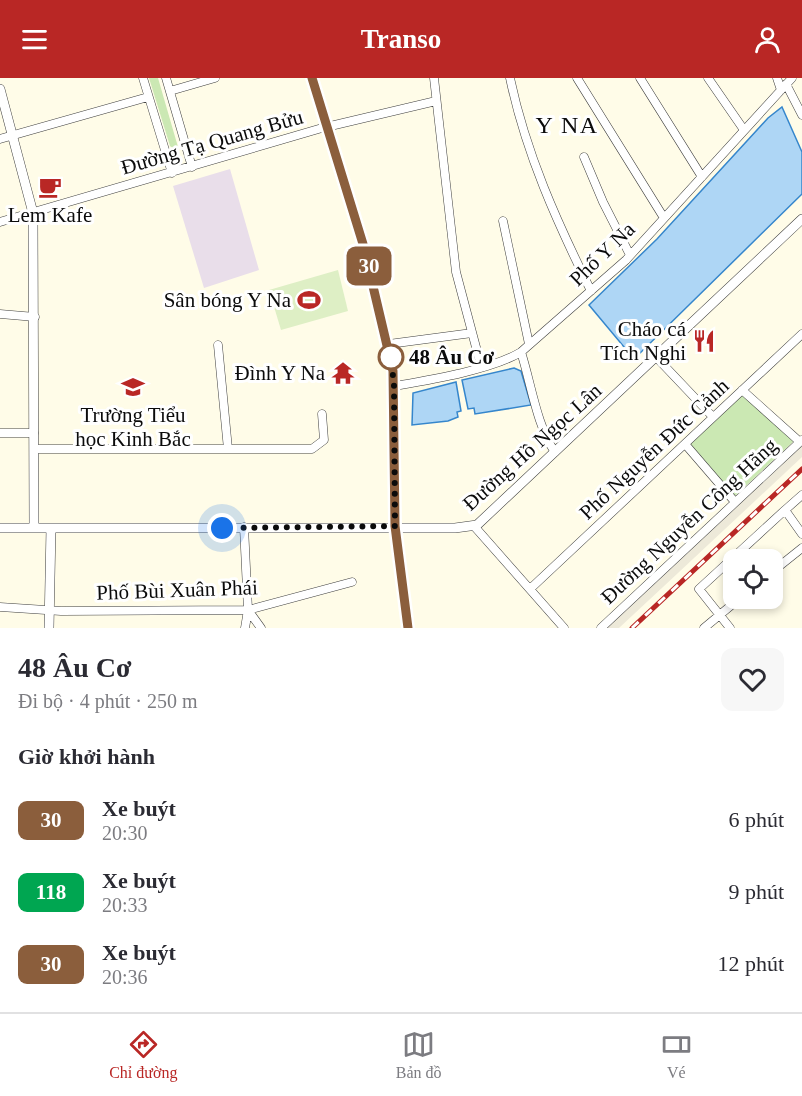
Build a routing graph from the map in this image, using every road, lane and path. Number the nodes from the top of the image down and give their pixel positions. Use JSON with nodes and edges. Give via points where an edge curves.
{"nodes":[{"id":1,"x":143,"y":78,"type":"edge"},
{"id":2,"x":166,"y":78,"type":"edge"},
{"id":3,"x":215,"y":78,"type":"edge"},
{"id":4,"x":312,"y":78,"type":"edge"},
{"id":5,"x":434,"y":78,"type":"edge"},
{"id":6,"x":510,"y":78,"type":"edge"},
{"id":7,"x":577,"y":78,"type":"edge"},
{"id":8,"x":640,"y":78,"type":"edge"},
{"id":9,"x":708,"y":78,"type":"edge"},
{"id":10,"x":777,"y":78,"type":"edge"},
{"id":11,"x":786,"y":84,"type":"edge"},
{"id":12,"x":0,"y":89,"type":"edge"},
{"id":13,"x":170,"y":91,"type":"junction"},
{"id":14,"x":148,"y":97,"type":"junction"},
{"id":15,"x":436,"y":101,"type":"junction"},
{"id":16,"x":802,"y":116,"type":"edge"},
{"id":17,"x":328,"y":127,"type":"junction"},
{"id":18,"x":744,"y":130,"type":"junction"},
{"id":19,"x":13,"y":135,"type":"junction"},
{"id":20,"x":0,"y":139,"type":"edge"},
{"id":21,"x":584,"y":157,"type":"dead end"},
{"id":22,"x":192,"y":167,"type":"junction"},
{"id":23,"x":172,"y":173,"type":"junction"},
{"id":24,"x":702,"y":177,"type":"junction"},
{"id":25,"x":33,"y":213,"type":"junction"},
{"id":26,"x":664,"y":218,"type":"junction"},
{"id":27,"x":802,"y":219,"type":"edge"},
{"id":28,"x":503,"y":221,"type":"dead end"},
{"id":29,"x":0,"y":222,"type":"edge"},
{"id":30,"x":630,"y":255,"type":"junction"},
{"id":31,"x":591,"y":291,"type":"junction"},
{"id":32,"x":0,"y":314,"type":"edge"},
{"id":33,"x":35,"y":317,"type":"junction"},
{"id":34,"x":472,"y":333,"type":"junction"},
{"id":35,"x":802,"y":334,"type":"edge"},
{"id":36,"x":389,"y":344,"type":"junction"},
{"id":37,"x":529,"y":344,"type":"junction"},
{"id":38,"x":218,"y":345,"type":"dead end"},
{"id":39,"x":521,"y":352,"type":"junction"},
{"id":40,"x":657,"y":358,"type":"junction"},
{"id":41,"x":481,"y":366,"type":"junction"},
{"id":42,"x":394,"y":386,"type":"junction"},
{"id":43,"x":742,"y":390,"type":"junction"},
{"id":44,"x":322,"y":414,"type":"dead end"},
{"id":45,"x":713,"y":417,"type":"junction"},
{"id":46,"x":0,"y":433,"type":"edge"},
{"id":47,"x":34,"y":433,"type":"junction"},
{"id":48,"x":801,"y":441,"type":"edge"},
{"id":49,"x":685,"y":444,"type":"junction"},
{"id":50,"x":34,"y":449,"type":"junction"},
{"id":51,"x":228,"y":449,"type":"junction"},
{"id":52,"x":555,"y":452,"type":"junction"},
{"id":53,"x":802,"y":495,"type":"edge"},
{"id":54,"x":735,"y":502,"type":"junction"},
{"id":55,"x":785,"y":510,"type":"junction"},
{"id":56,"x":395,"y":526,"type":"junction"},
{"id":57,"x":474,"y":526,"type":"junction"},
{"id":58,"x":244,"y":527,"type":"junction"},
{"id":59,"x":0,"y":528,"type":"edge"},
{"id":60,"x":34,"y":528,"type":"junction"},
{"id":61,"x":51,"y":528,"type":"junction"},
{"id":62,"x":802,"y":534,"type":"edge"},
{"id":63,"x":802,"y":548,"type":"edge"},
{"id":64,"x":783,"y":563,"type":"edge"},
{"id":65,"x":352,"y":582,"type":"dead end"},
{"id":66,"x":530,"y":589,"type":"junction"},
{"id":67,"x":0,"y":607,"type":"edge"},
{"id":68,"x":727,"y":609,"type":"edge"},
{"id":69,"x":50,"y":610,"type":"junction"},
{"id":70,"x":248,"y":610,"type":"junction"},
{"id":71,"x":720,"y":615,"type":"junction"},
{"id":72,"x":49,"y":628,"type":"edge"},
{"id":73,"x":245,"y":628,"type":"edge"},
{"id":74,"x":261,"y":628,"type":"edge"},
{"id":75,"x":408,"y":628,"type":"edge"},
{"id":76,"x":564,"y":628,"type":"edge"},
{"id":77,"x":600,"y":628,"type":"edge"},
{"id":78,"x":704,"y":628,"type":"edge"},
{"id":79,"x":730,"y":628,"type":"edge"}],
"edges":[{"from":1,"to":14,"type":"street"},
{"from":2,"to":13,"type":"street"},
{"from":3,"to":13,"type":"street"},
{"from":4,"to":17,"type":"main road"},
{"from":5,"to":15,"type":"street"},
{"from":6,"to":31,"type":"street","via":[[526,144],[548,202]]},
{"from":7,"to":26,"type":"street"},
{"from":8,"to":24,"type":"street"},
{"from":9,"to":18,"type":"street"},
{"from":10,"to":11,"type":"street"},
{"from":11,"to":16,"type":"street"},
{"from":11,"to":18,"type":"street","name":"Phố Y Na"},
{"from":12,"to":19,"type":"street"},
{"from":13,"to":22,"type":"street"},
{"from":14,"to":19,"type":"street"},
{"from":14,"to":23,"type":"street"},
{"from":15,"to":17,"type":"street","name":"Đường Tạ Quang Bửu"},
{"from":15,"to":34,"type":"street","via":[[456,272]]},
{"from":17,"to":22,"type":"street","name":"Đường Tạ Quang Bửu"},
{"from":17,"to":36,"type":"main road"},
{"from":18,"to":24,"type":"street","name":"Phố Y Na"},
{"from":19,"to":20,"type":"street"},
{"from":19,"to":25,"type":"street"},
{"from":21,"to":30,"type":"street"},
{"from":22,"to":23,"type":"street","name":"Đường Tạ Quang Bửu"},
{"from":23,"to":25,"type":"street","name":"Đường Tạ Quang Bửu"},
{"from":24,"to":26,"type":"street","name":"Phố Y Na"},
{"from":25,"to":29,"type":"street","name":"Đường Tạ Quang Bửu"},
{"from":25,"to":33,"type":"street"},
{"from":26,"to":30,"type":"street","name":"Phố Y Na"},
{"from":27,"to":40,"type":"street","name":"Đường Hồ Ngọc Lân"},
{"from":28,"to":37,"type":"street"},
{"from":30,"to":31,"type":"street","name":"Phố Y Na"},
{"from":31,"to":37,"type":"street","name":"Phố Y Na"},
{"from":32,"to":33,"type":"street"},
{"from":33,"to":47,"type":"street"},
{"from":34,"to":36,"type":"street"},
{"from":34,"to":41,"type":"street"},
{"from":35,"to":43,"type":"street","name":"Phố Nguyễn Đức Cảnh"},
{"from":36,"to":42,"type":"main road"},
{"from":37,"to":39,"type":"street","name":"Phố Y Na"},
{"from":38,"to":51,"type":"street"},
{"from":39,"to":41,"type":"street","name":"Phố Y Na"},
{"from":39,"to":52,"type":"street","via":[[543,432]]},
{"from":40,"to":45,"type":"street"},
{"from":40,"to":52,"type":"street","name":"Đường Hồ Ngọc Lân"},
{"from":41,"to":42,"type":"street","name":"Phố Y Na"},
{"from":42,"to":56,"type":"main road"},
{"from":43,"to":45,"type":"street","name":"Phố Nguyễn Đức Cảnh"},
{"from":43,"to":48,"type":"street"},
{"from":44,"to":51,"type":"street","via":[[325,435],[315,448]]},
{"from":45,"to":49,"type":"street","name":"Phố Nguyễn Đức Cảnh"},
{"from":46,"to":47,"type":"street"},
{"from":47,"to":50,"type":"street"},
{"from":48,"to":54,"type":"street","name":"Đường Nguyễn Công Hãng"},
{"from":49,"to":54,"type":"street"},
{"from":49,"to":66,"type":"street","name":"Phố Nguyễn Đức Cảnh"},
{"from":50,"to":51,"type":"street"},
{"from":50,"to":60,"type":"street"},
{"from":52,"to":57,"type":"street","name":"Đường Hồ Ngọc Lân"},
{"from":53,"to":55,"type":"street"},
{"from":54,"to":77,"type":"street","name":"Đường Nguyễn Công Hãng"},
{"from":55,"to":62,"type":"street"},
{"from":55,"to":71,"type":"street","via":[[699,589]]},
{"from":56,"to":57,"type":"street","name":"Đường Hồ Ngọc Lân"},
{"from":56,"to":58,"type":"street","name":"Đường Hồ Ngọc Lân"},
{"from":56,"to":75,"type":"main road"},
{"from":57,"to":66,"type":"street"},
{"from":58,"to":61,"type":"street","name":"Đường Hồ Ngọc Lân"},
{"from":58,"to":70,"type":"street"},
{"from":59,"to":60,"type":"street","name":"Đường Hồ Ngọc Lân"},
{"from":60,"to":61,"type":"street","name":"Đường Hồ Ngọc Lân"},
{"from":61,"to":69,"type":"street"},
{"from":63,"to":64,"type":"street"},
{"from":65,"to":70,"type":"street","name":"Phố Bùi Xuân Phái"},
{"from":66,"to":76,"type":"street"},
{"from":67,"to":69,"type":"street","name":"Phố Bùi Xuân Phái"},
{"from":68,"to":71,"type":"street"},
{"from":69,"to":70,"type":"street","name":"Phố Bùi Xuân Phái"},
{"from":69,"to":72,"type":"street"},
{"from":70,"to":73,"type":"street"},
{"from":70,"to":74,"type":"street"},
{"from":71,"to":78,"type":"street"},
{"from":71,"to":79,"type":"street"}]}
